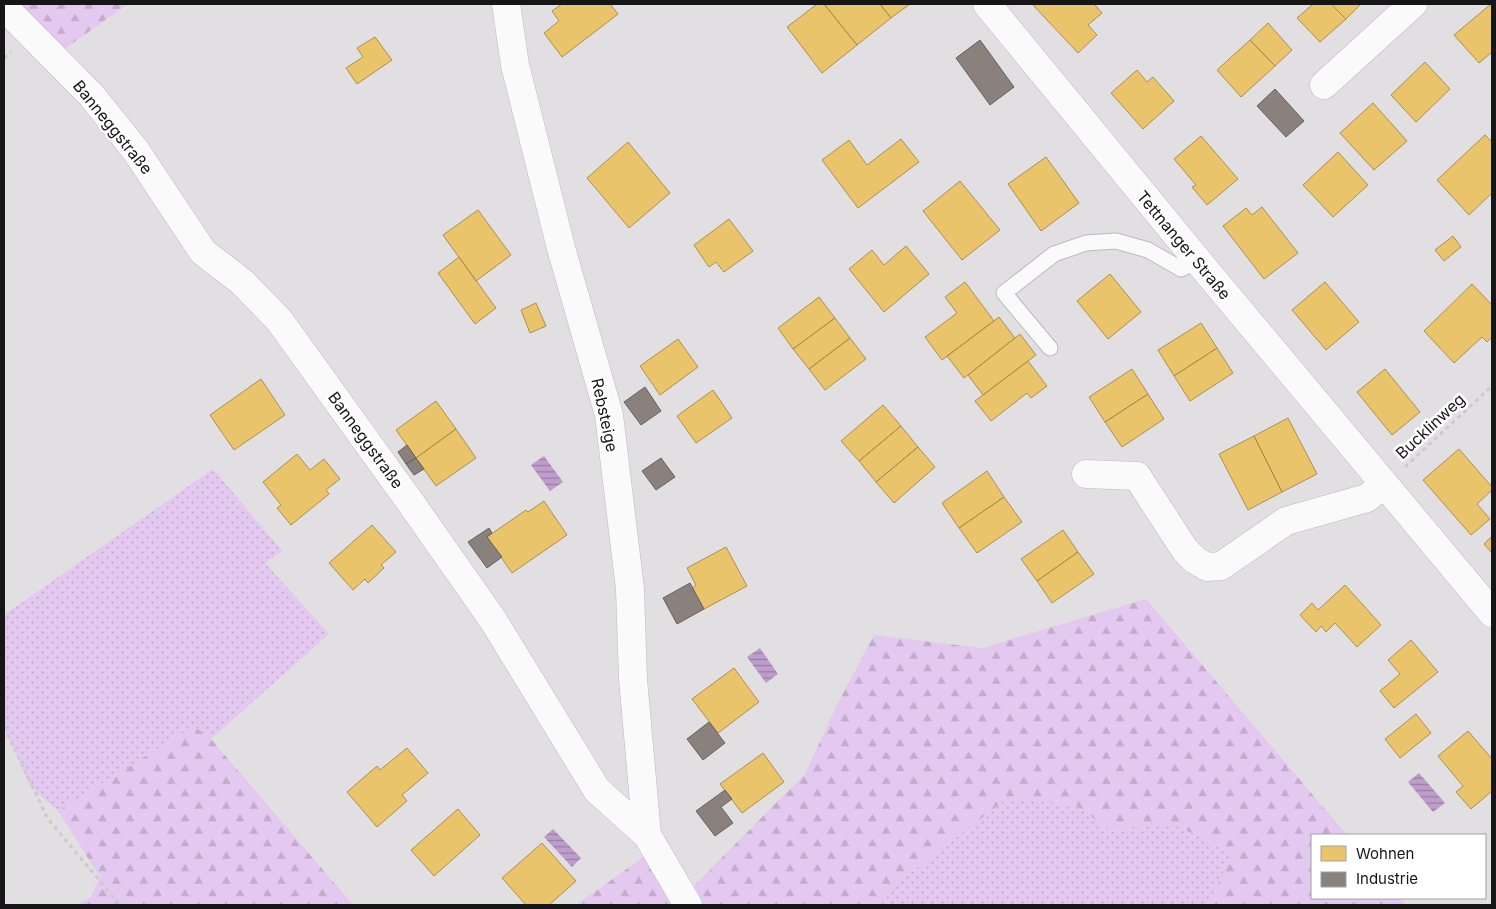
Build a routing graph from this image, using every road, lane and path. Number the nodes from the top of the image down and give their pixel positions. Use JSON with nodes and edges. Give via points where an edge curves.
{"nodes":[{"id":1,"x":506,"y":4,"type":"edge"},
{"id":2,"x":987,"y":4,"type":"edge"},
{"id":3,"x":1413,"y":4,"type":"edge"},
{"id":4,"x":4,"y":7,"type":"edge"},
{"id":5,"x":1324,"y":85,"type":"dead end"},
{"id":6,"x":1198,"y":261,"type":"junction"},
{"id":7,"x":1050,"y":348,"type":"dead end"},
{"id":8,"x":1492,"y":386,"type":"edge"},
{"id":9,"x":1086,"y":474,"type":"dead end"},
{"id":10,"x":1384,"y":484,"type":"junction"},
{"id":11,"x":1492,"y":613,"type":"edge"},
{"id":12,"x":4,"y":726,"type":"edge"},
{"id":13,"x":647,"y":835,"type":"junction"},
{"id":14,"x":120,"y":905,"type":"edge"},
{"id":15,"x":688,"y":905,"type":"edge"}],
"edges":[{"from":1,"to":13,"type":"street","name":"Rebsteige","via":[[518,74],[561,248],[609,415],[630,589]]},
{"from":2,"to":6,"type":"street","name":"Tettnanger Straße"},
{"from":3,"to":5,"type":"street"},
{"from":4,"to":13,"type":"street","name":"Banneggstraße","via":[[91,95],[136,151],[203,252],[242,282],[279,320],[493,620],[597,790]]},
{"from":6,"to":7,"type":"lane","via":[[1181,269],[1148,250],[1116,241],[1086,243],[1054,254],[1004,294]]},
{"from":6,"to":10,"type":"street","name":"Tettnanger Straße"},
{"from":8,"to":10,"type":"path","name":"Bucklinweg"},
{"from":9,"to":10,"type":"street","via":[[1137,476],[1185,550],[1207,567],[1221,566],[1286,521],[1367,498]]},
{"from":10,"to":11,"type":"street","name":"Tettnanger Straße"},
{"from":12,"to":14,"type":"path","via":[[48,819]]},
{"from":13,"to":15,"type":"street","name":"Banneggstraße"}]}
